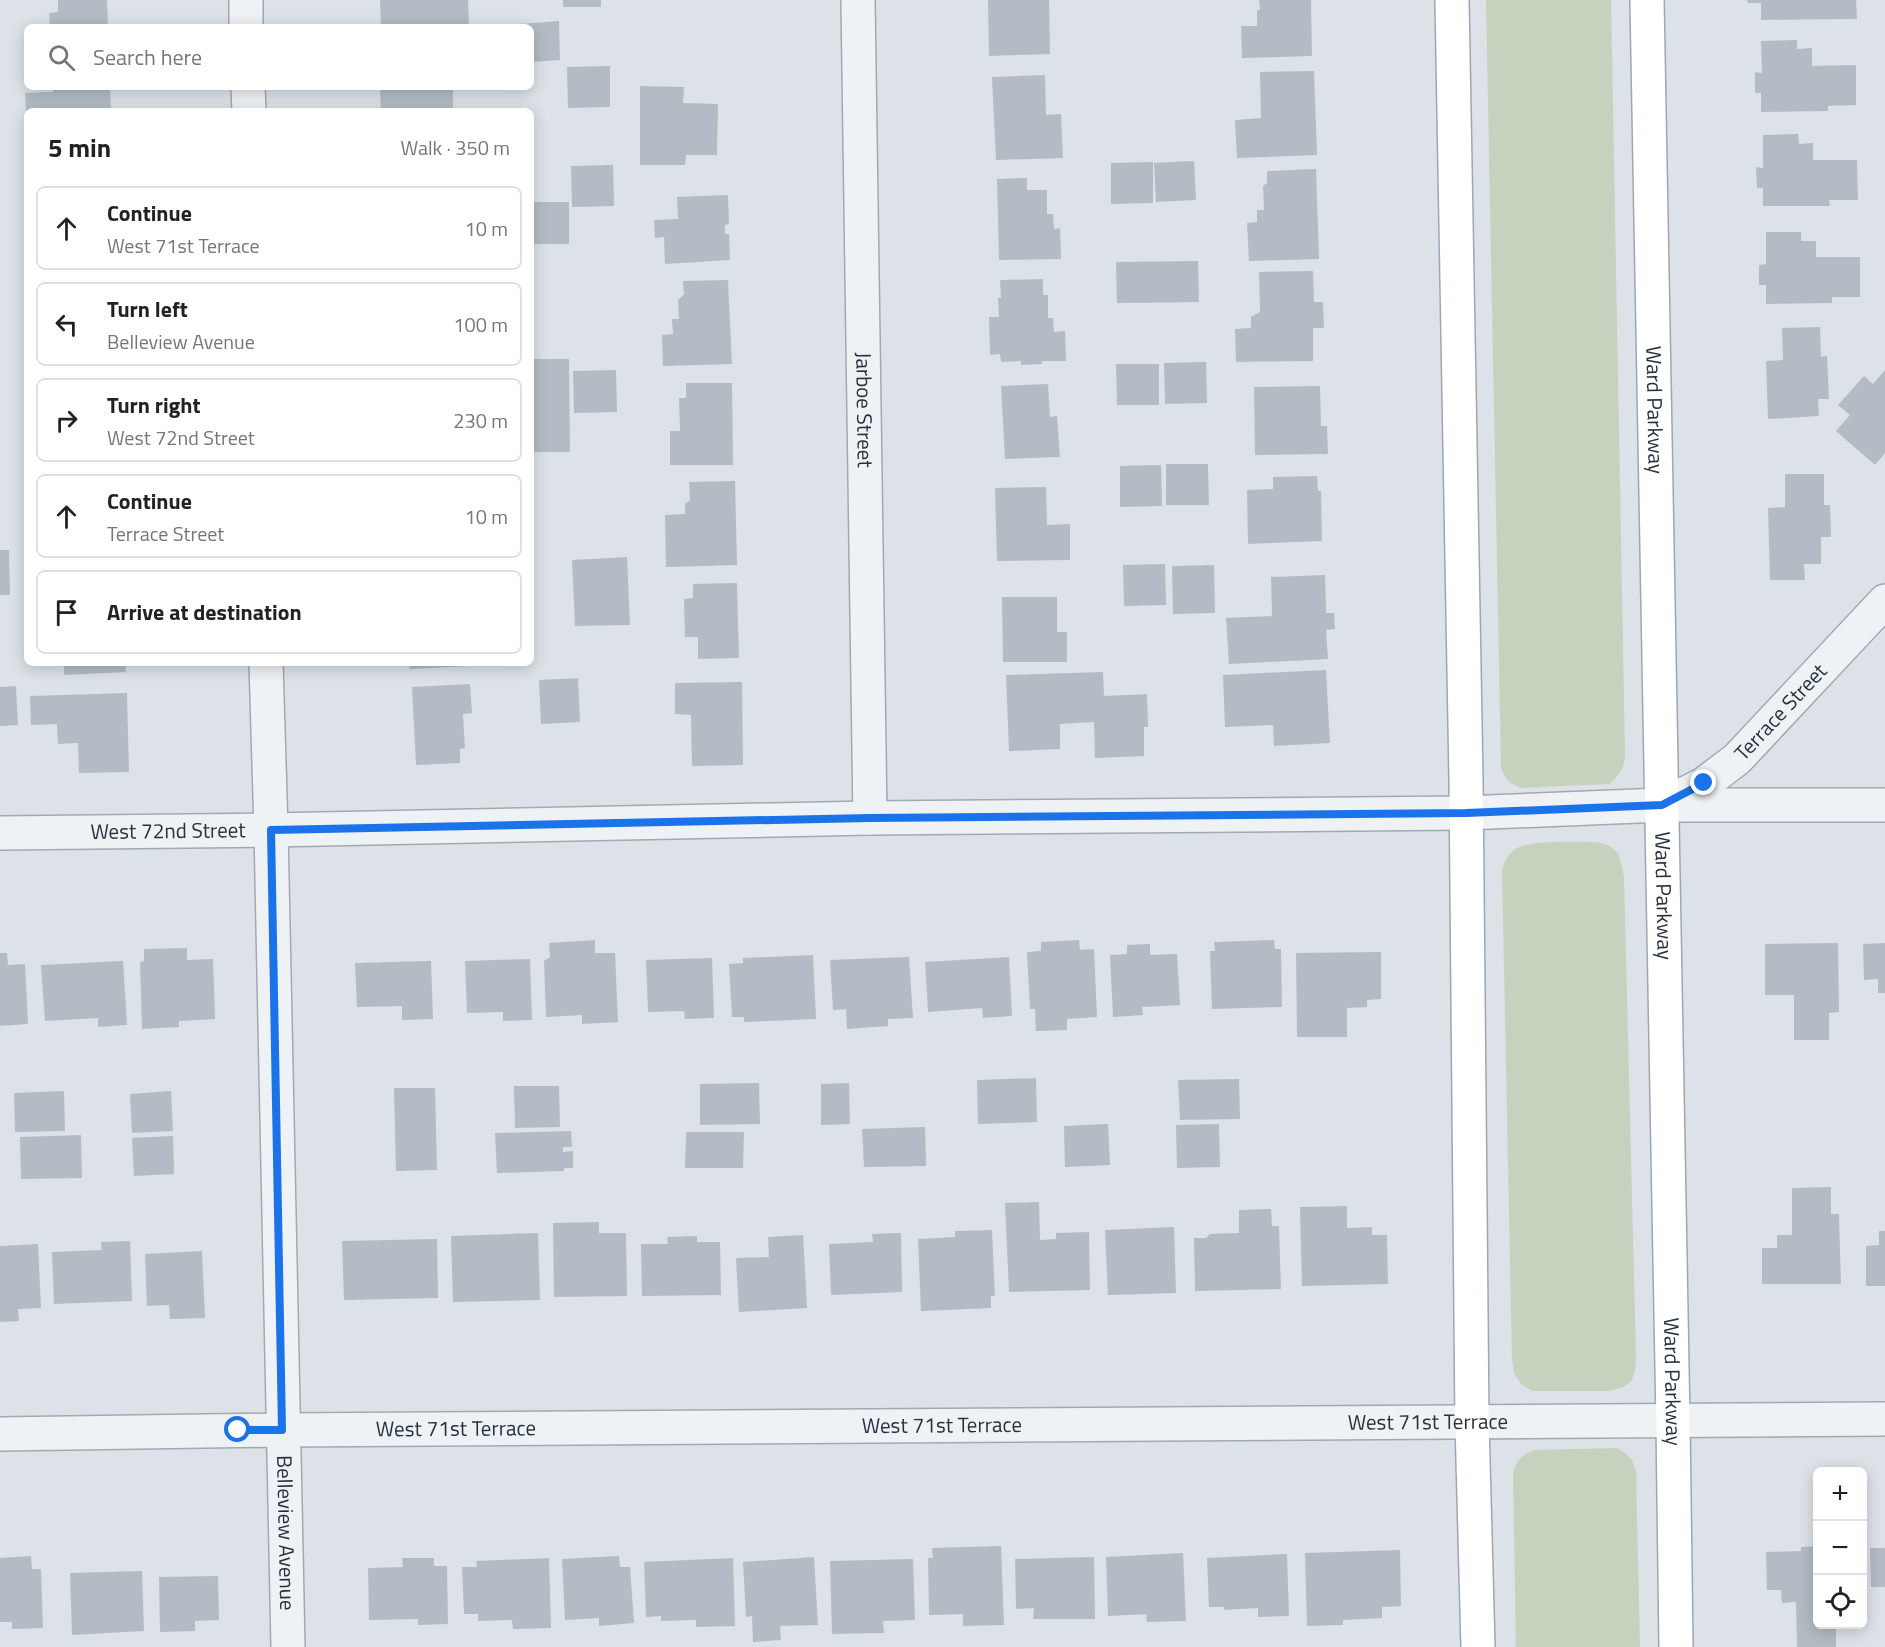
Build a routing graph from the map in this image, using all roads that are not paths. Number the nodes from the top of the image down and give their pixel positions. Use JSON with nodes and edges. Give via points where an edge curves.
{"nodes":[{"id":1,"x":246,"y":0,"type":"edge"},
{"id":2,"x":858,"y":0,"type":"edge"},
{"id":3,"x":1452,"y":0,"type":"edge"},
{"id":4,"x":1647,"y":0,"type":"edge"},
{"id":5,"x":246,"y":24,"type":"edge"},
{"id":6,"x":248,"y":90,"type":"edge"},
{"id":7,"x":249,"y":108,"type":"edge"},
{"id":8,"x":1885,"y":601,"type":"edge"},
{"id":9,"x":266,"y":666,"type":"edge"},
{"id":10,"x":1662,"y":805,"type":"junction"},
{"id":11,"x":1885,"y":805,"type":"edge"},
{"id":12,"x":1466,"y":813,"type":"junction"},
{"id":13,"x":870,"y":818,"type":"junction"},
{"id":14,"x":271,"y":830,"type":"junction"},
{"id":15,"x":0,"y":833,"type":"edge"},
{"id":16,"x":1885,"y":1419,"type":"edge"},
{"id":17,"x":1673,"y":1422,"type":"junction"},
{"id":18,"x":1472,"y":1423,"type":"junction"},
{"id":19,"x":282,"y":1430,"type":"junction"},
{"id":20,"x":0,"y":1434,"type":"edge"},
{"id":21,"x":288,"y":1647,"type":"edge"},
{"id":22,"x":1478,"y":1647,"type":"edge"},
{"id":23,"x":1676,"y":1647,"type":"edge"}],
"edges":[{"from":1,"to":5,"type":"street"},
{"from":2,"to":13,"type":"street","name":"Jarboe Street"},
{"from":3,"to":12,"type":"main road"},
{"from":4,"to":10,"type":"main road","name":"Ward Parkway"},
{"from":6,"to":7,"type":"street"},
{"from":8,"to":10,"type":"street","name":"Terrace Street","via":[[1737,759],[1704,783]]},
{"from":9,"to":14,"type":"street","name":"Belleview Avenue"},
{"from":10,"to":11,"type":"street","name":"West 72nd Street"},
{"from":10,"to":12,"type":"street","name":"West 72nd Street"},
{"from":10,"to":17,"type":"main road","name":"Ward Parkway"},
{"from":12,"to":13,"type":"street","name":"West 72nd Street"},
{"from":12,"to":18,"type":"main road"},
{"from":13,"to":14,"type":"street","name":"West 72nd Street"},
{"from":14,"to":15,"type":"street","name":"West 72nd Street"},
{"from":14,"to":19,"type":"street","name":"Belleview Avenue"},
{"from":16,"to":17,"type":"street","name":"West 71st Terrace"},
{"from":17,"to":18,"type":"street","name":"West 71st Terrace"},
{"from":17,"to":23,"type":"main road","name":"Ward Parkway"},
{"from":18,"to":19,"type":"street","name":"West 71st Terrace"},
{"from":18,"to":22,"type":"main road"},
{"from":19,"to":20,"type":"street","name":"West 71st Terrace"},
{"from":19,"to":21,"type":"street","name":"Belleview Avenue"}]}
